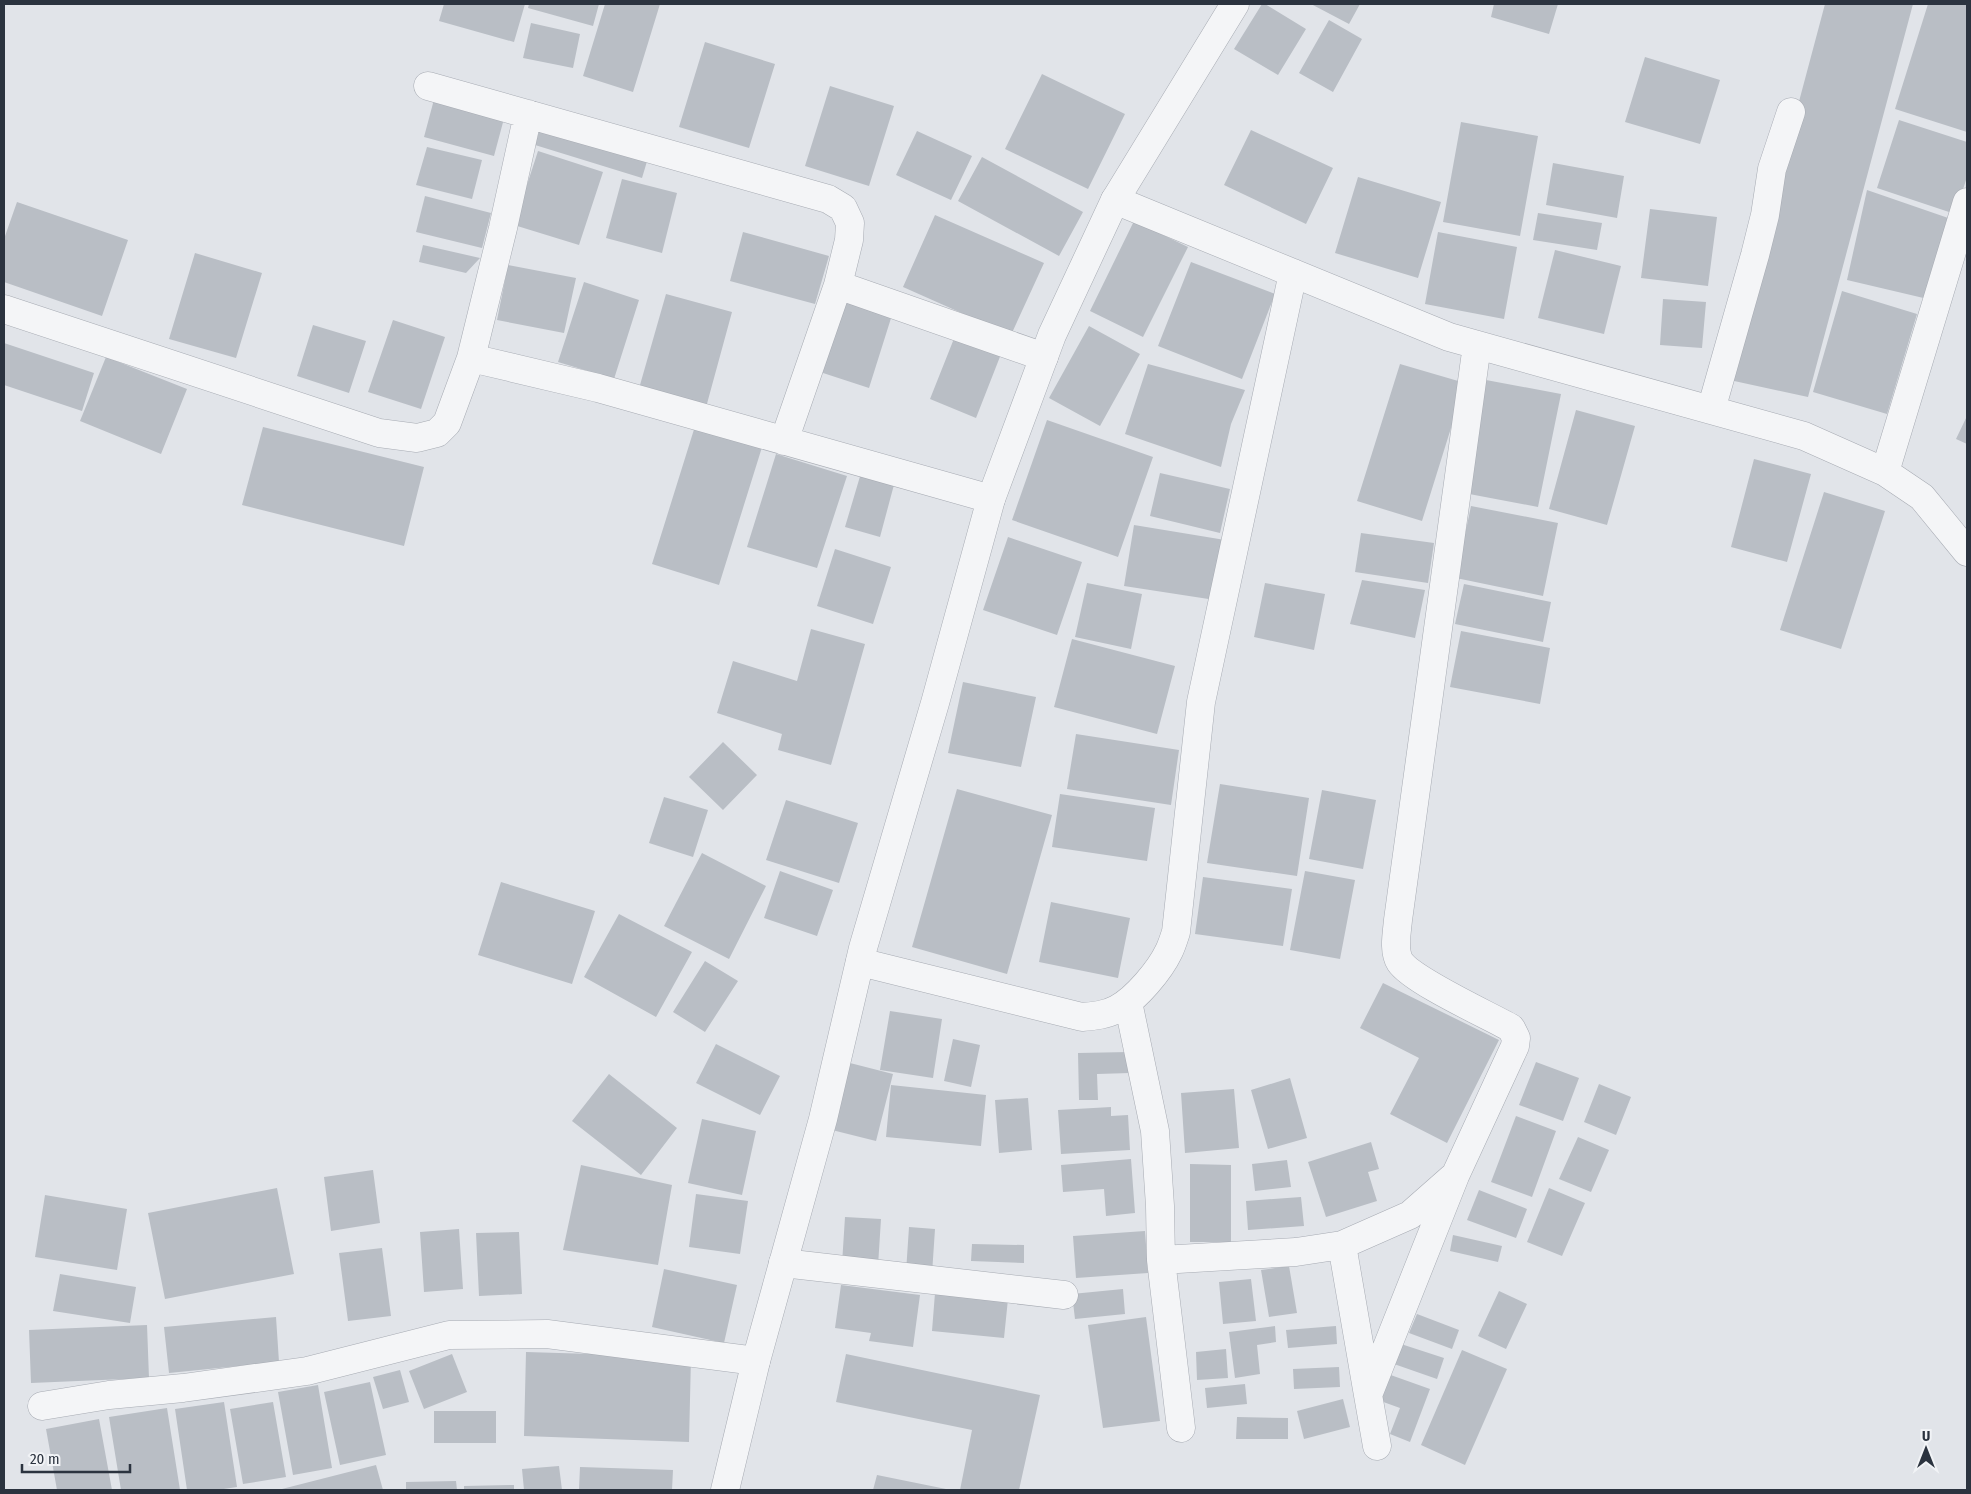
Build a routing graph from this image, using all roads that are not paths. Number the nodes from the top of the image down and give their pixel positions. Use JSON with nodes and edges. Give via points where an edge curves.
{"nodes":[{"id":1,"x":1235,"y":4,"type":"edge"},
{"id":2,"x":428,"y":86,"type":"dead end"},
{"id":3,"x":1791,"y":112,"type":"dead end"},
{"id":4,"x":528,"y":114,"type":"junction"},
{"id":5,"x":1115,"y":200,"type":"junction"},
{"id":6,"x":1967,"y":202,"type":"edge"},
{"id":7,"x":1293,"y":273,"type":"junction"},
{"id":8,"x":838,"y":285,"type":"junction"},
{"id":9,"x":4,"y":309,"type":"edge"},
{"id":10,"x":1477,"y":345,"type":"junction"},
{"id":11,"x":1044,"y":357,"type":"junction"},
{"id":12,"x":471,"y":358,"type":"junction"},
{"id":13,"x":1711,"y":410,"type":"junction"},
{"id":14,"x":784,"y":441,"type":"junction"},
{"id":15,"x":1885,"y":472,"type":"junction"},
{"id":16,"x":992,"y":499,"type":"junction"},
{"id":17,"x":1967,"y":552,"type":"edge"},
{"id":18,"x":860,"y":962,"type":"junction"},
{"id":19,"x":1128,"y":1002,"type":"junction"},
{"id":20,"x":1455,"y":1176,"type":"junction"},
{"id":21,"x":1342,"y":1245,"type":"junction"},
{"id":22,"x":1161,"y":1260,"type":"junction"},
{"id":23,"x":783,"y":1263,"type":"junction"},
{"id":24,"x":1064,"y":1295,"type":"dead end"},
{"id":25,"x":756,"y":1361,"type":"junction"},
{"id":26,"x":1368,"y":1395,"type":"junction"},
{"id":27,"x":42,"y":1406,"type":"dead end"},
{"id":28,"x":1180,"y":1428,"type":"dead end"},
{"id":29,"x":1377,"y":1446,"type":"dead end"},
{"id":30,"x":725,"y":1490,"type":"edge"}],
"edges":[{"from":1,"to":5,"type":"street"},
{"from":2,"to":4,"type":"street"},
{"from":3,"to":13,"type":"street","via":[[1772,169],[1755,255]]},
{"from":4,"to":8,"type":"street","via":[[828,199],[843,208],[850,223]]},
{"from":4,"to":12,"type":"street"},
{"from":5,"to":7,"type":"street"},
{"from":5,"to":11,"type":"street"},
{"from":6,"to":15,"type":"street"},
{"from":7,"to":10,"type":"street","via":[[1449,337]]},
{"from":7,"to":19,"type":"street","via":[[1201,702],[1176,932],[1160,967]]},
{"from":8,"to":11,"type":"street"},
{"from":8,"to":14,"type":"street"},
{"from":9,"to":12,"type":"street","via":[[379,433],[417,438],[437,433],[447,423]]},
{"from":10,"to":13,"type":"street"},
{"from":10,"to":20,"type":"street","via":[[1396,945],[1399,961],[1412,974],[1512,1028],[1516,1038]]},
{"from":11,"to":16,"type":"street"},
{"from":12,"to":14,"type":"street","via":[[598,388]]},
{"from":13,"to":15,"type":"street","via":[[1804,436]]},
{"from":14,"to":16,"type":"street"},
{"from":15,"to":17,"type":"street","via":[[1922,497]]},
{"from":16,"to":18,"type":"street"},
{"from":18,"to":19,"type":"street","via":[[1082,1016],[1098,1016]]},
{"from":18,"to":23,"type":"street","via":[[823,1119]]},
{"from":19,"to":22,"type":"street","via":[[1155,1131]]},
{"from":20,"to":21,"type":"street","via":[[1410,1215]]},
{"from":20,"to":26,"type":"street"},
{"from":21,"to":22,"type":"street","via":[[1296,1252]]},
{"from":21,"to":26,"type":"street"},
{"from":22,"to":28,"type":"street"},
{"from":23,"to":24,"type":"street"},
{"from":23,"to":25,"type":"street"},
{"from":25,"to":27,"type":"street","via":[[547,1334],[449,1335],[307,1371]]},
{"from":25,"to":30,"type":"street"},
{"from":26,"to":29,"type":"street"}]}
